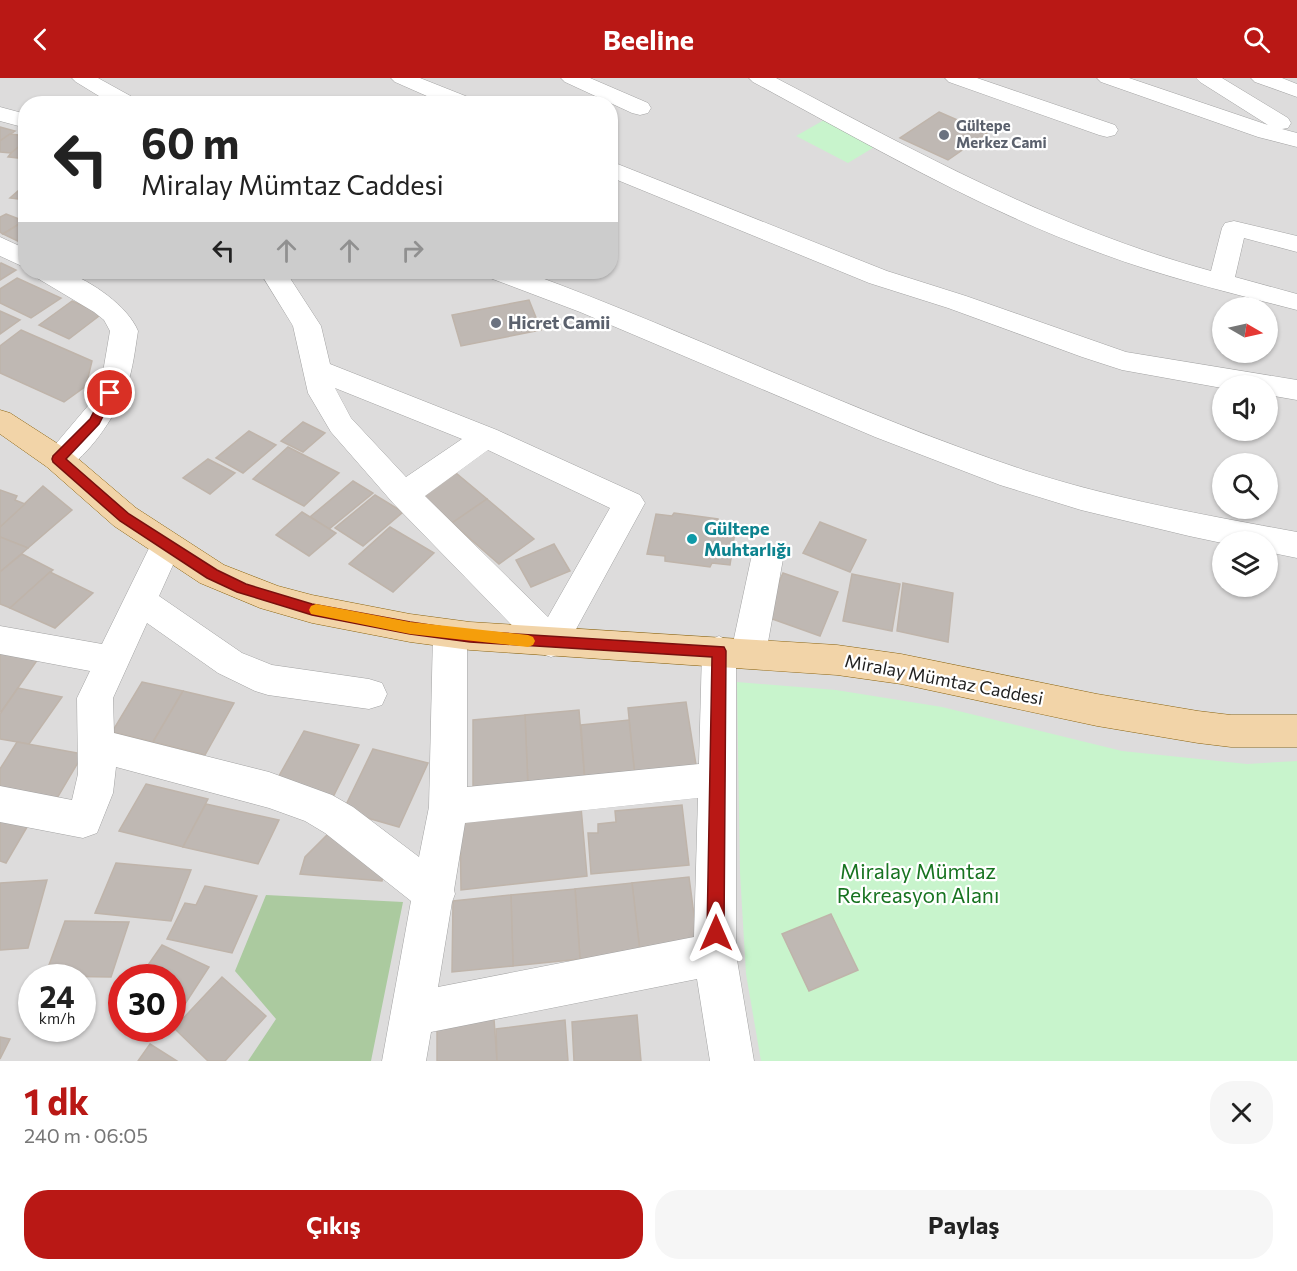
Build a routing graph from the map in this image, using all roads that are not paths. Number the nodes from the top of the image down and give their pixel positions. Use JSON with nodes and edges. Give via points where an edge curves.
{"nodes":[{"id":1,"x":84,"y":78,"type":"edge"},
{"id":2,"x":402,"y":78,"type":"edge"},
{"id":3,"x":572,"y":78,"type":"edge"},
{"id":4,"x":760,"y":78,"type":"edge"},
{"id":5,"x":956,"y":78,"type":"edge"},
{"id":6,"x":1108,"y":78,"type":"edge"},
{"id":7,"x":1207,"y":78,"type":"edge"},
{"id":8,"x":1262,"y":78,"type":"edge"},
{"id":9,"x":1297,"y":91,"type":"edge"},
{"id":10,"x":114,"y":96,"type":"edge"},
{"id":11,"x":446,"y":96,"type":"edge"},
{"id":12,"x":613,"y":96,"type":"edge"},
{"id":13,"x":618,"y":98,"type":"edge"},
{"id":14,"x":640,"y":108,"type":"dead end"},
{"id":15,"x":0,"y":114,"type":"edge"},
{"id":16,"x":18,"y":119,"type":"edge"},
{"id":17,"x":1107,"y":130,"type":"dead end"},
{"id":18,"x":1297,"y":134,"type":"edge"},
{"id":19,"x":1297,"y":140,"type":"edge"},
{"id":20,"x":618,"y":171,"type":"edge"},
{"id":21,"x":1297,"y":244,"type":"edge"},
{"id":22,"x":0,"y":245,"type":"edge"},
{"id":23,"x":18,"y":255,"type":"edge"},
{"id":24,"x":57,"y":279,"type":"edge"},
{"id":25,"x":277,"y":279,"type":"edge"},
{"id":26,"x":518,"y":279,"type":"edge"},
{"id":27,"x":1221,"y":281,"type":"junction"},
{"id":28,"x":1297,"y":302,"type":"edge"},
{"id":29,"x":317,"y":370,"type":"junction"},
{"id":30,"x":1297,"y":390,"type":"edge"},
{"id":31,"x":0,"y":420,"type":"edge"},
{"id":32,"x":486,"y":437,"type":"junction"},
{"id":33,"x":58,"y":459,"type":"junction"},
{"id":34,"x":404,"y":495,"type":"junction"},
{"id":35,"x":166,"y":545,"type":"junction"},
{"id":36,"x":1297,"y":545,"type":"edge"},
{"id":37,"x":766,"y":559,"type":"dead end"},
{"id":38,"x":141,"y":601,"type":"junction"},
{"id":39,"x":450,"y":634,"type":"junction"},
{"id":40,"x":0,"y":640,"type":"edge"},
{"id":41,"x":551,"y":643,"type":"junction"},
{"id":42,"x":733,"y":652,"type":"junction"},
{"id":43,"x":111,"y":660,"type":"junction"},
{"id":44,"x":369,"y":694,"type":"dead end"},
{"id":45,"x":1297,"y":731,"type":"edge"},
{"id":46,"x":96,"y":745,"type":"junction"},
{"id":47,"x":717,"y":779,"type":"junction"},
{"id":48,"x":0,"y":804,"type":"edge"},
{"id":49,"x":448,"y":807,"type":"junction"},
{"id":50,"x":435,"y":894,"type":"junction"},
{"id":51,"x":715,"y":954,"type":"junction"},
{"id":52,"x":411,"y":1014,"type":"junction"},
{"id":53,"x":404,"y":1061,"type":"edge"},
{"id":54,"x":732,"y":1061,"type":"edge"}],
"edges":[{"from":1,"to":10,"type":"street"},
{"from":2,"to":11,"type":"street"},
{"from":3,"to":12,"type":"street"},
{"from":4,"to":27,"type":"street","via":[[882,142],[1083,238]]},
{"from":5,"to":17,"type":"street"},
{"from":6,"to":19,"type":"street"},
{"from":7,"to":18,"type":"street"},
{"from":8,"to":9,"type":"street"},
{"from":13,"to":14,"type":"street"},
{"from":15,"to":16,"type":"street"},
{"from":20,"to":30,"type":"street","via":[[878,277],[1122,361]]},
{"from":21,"to":27,"type":"street","via":[[1234,228]]},
{"from":22,"to":23,"type":"street"},
{"from":24,"to":33,"type":"street","via":[[110,310],[123,323],[124,331],[115,381],[104,406]]},
{"from":25,"to":29,"type":"street","via":[[307,326]]},
{"from":26,"to":36,"type":"street","via":[[925,446],[1013,478],[1137,513]]},
{"from":27,"to":28,"type":"street"},
{"from":29,"to":32,"type":"street"},
{"from":29,"to":34,"type":"street","via":[[322,393],[341,425]]},
{"from":31,"to":33,"type":"main road","name":"Miralay Mümtaz Caddesi"},
{"from":32,"to":34,"type":"street"},
{"from":32,"to":41,"type":"street","via":[[629,503]]},
{"from":33,"to":35,"type":"main road","name":"Miralay Mümtaz Caddesi","via":[[125,517]]},
{"from":34,"to":41,"type":"street"},
{"from":35,"to":38,"type":"street"},
{"from":35,"to":39,"type":"main road","name":"Miralay Mümtaz Caddesi","via":[[212,574],[272,598],[355,619]]},
{"from":37,"to":42,"type":"street"},
{"from":38,"to":43,"type":"street"},
{"from":38,"to":44,"type":"street","via":[[231,663],[268,680]]},
{"from":39,"to":41,"type":"main road","name":"Miralay Mümtaz Caddesi"},
{"from":39,"to":49,"type":"street"},
{"from":40,"to":43,"type":"street"},
{"from":41,"to":42,"type":"main road","name":"Miralay Mümtaz Caddesi"},
{"from":42,"to":45,"type":"main road","name":"Miralay Mümtaz Caddesi","via":[[901,669],[1198,727]]},
{"from":42,"to":47,"type":"street"},
{"from":43,"to":46,"type":"street","via":[[95,698]]},
{"from":46,"to":48,"type":"street","via":[[94,794],[83,820]]},
{"from":46,"to":50,"type":"street","via":[[269,790],[318,808]]},
{"from":47,"to":49,"type":"street"},
{"from":47,"to":51,"type":"street"},
{"from":49,"to":50,"type":"street"},
{"from":50,"to":52,"type":"street"},
{"from":51,"to":52,"type":"street"},
{"from":51,"to":54,"type":"street"},
{"from":52,"to":53,"type":"street"}]}
